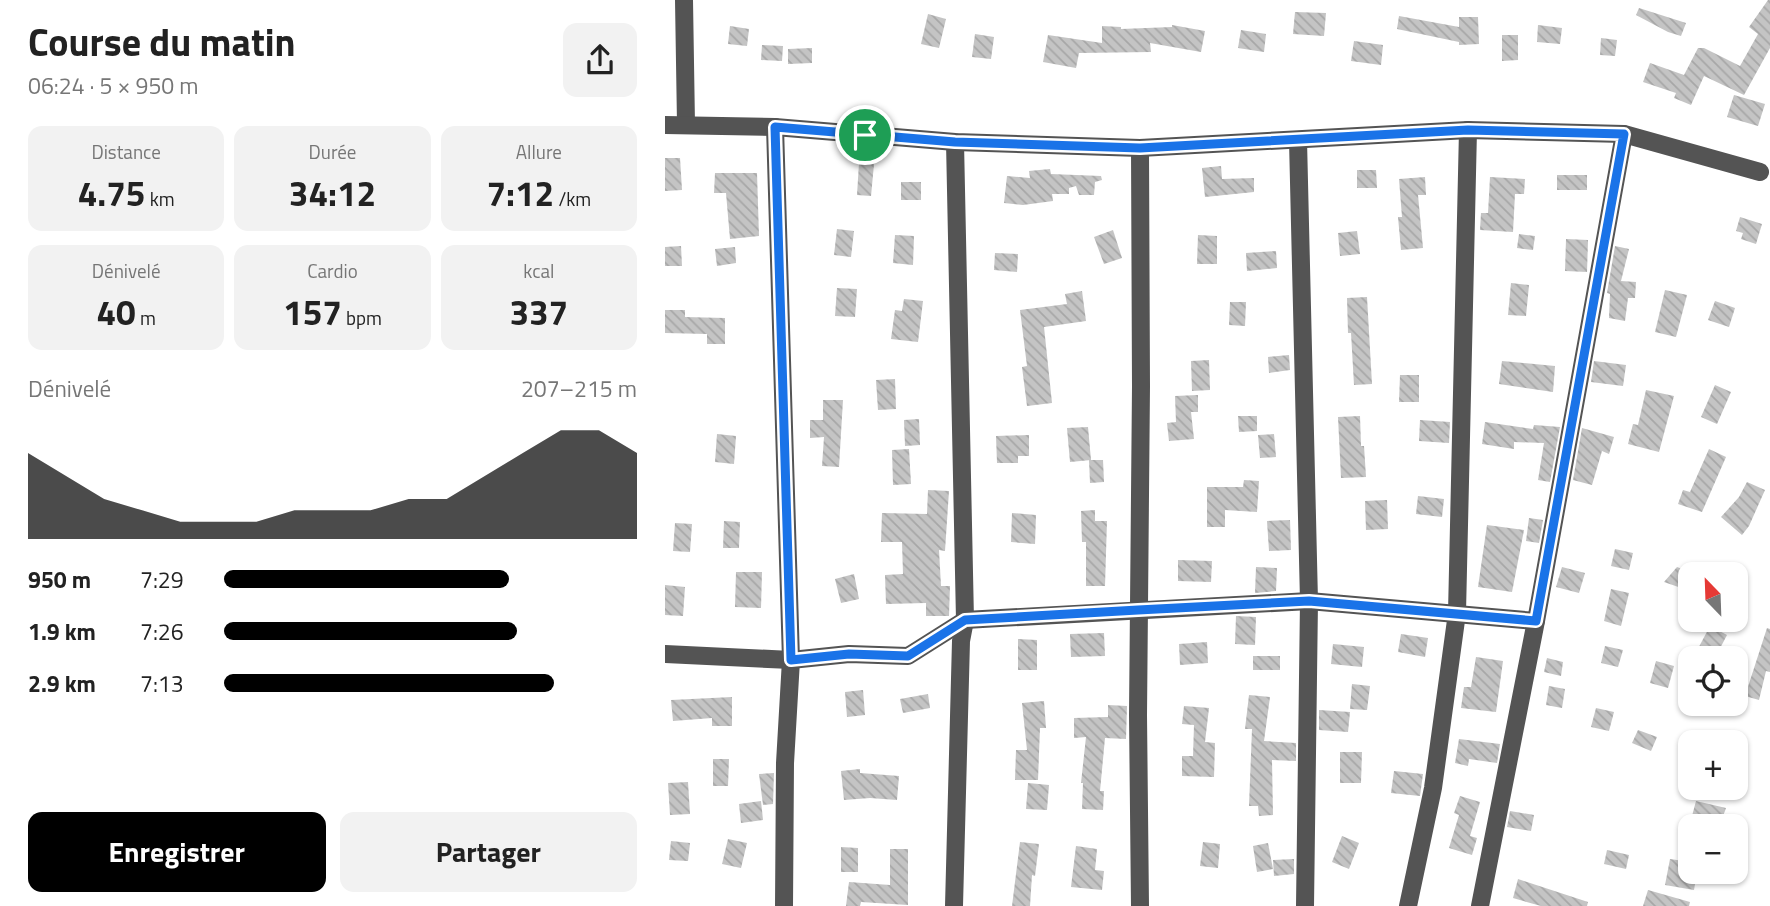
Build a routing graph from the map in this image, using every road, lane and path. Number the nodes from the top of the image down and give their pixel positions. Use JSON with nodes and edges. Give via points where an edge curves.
{"nodes":[{"id":1,"x":684,"y":0,"type":"edge"},
{"id":2,"x":686,"y":124,"type":"junction"},
{"id":3,"x":665,"y":125,"type":"edge"},
{"id":4,"x":775,"y":127,"type":"junction"},
{"id":5,"x":1468,"y":130,"type":"junction"},
{"id":6,"x":1624,"y":134,"type":"junction"},
{"id":7,"x":1298,"y":140,"type":"junction"},
{"id":8,"x":955,"y":142,"type":"junction"},
{"id":9,"x":1140,"y":148,"type":"junction"},
{"id":10,"x":1760,"y":172,"type":"dead end"},
{"id":11,"x":1309,"y":601,"type":"junction"},
{"id":12,"x":1138,"y":610,"type":"junction"},
{"id":13,"x":1457,"y":613,"type":"junction"},
{"id":14,"x":965,"y":620,"type":"junction"},
{"id":15,"x":1536,"y":621,"type":"junction"},
{"id":16,"x":665,"y":654,"type":"edge"},
{"id":17,"x":791,"y":660,"type":"junction"},
{"id":18,"x":784,"y":906,"type":"edge"},
{"id":19,"x":954,"y":906,"type":"edge"},
{"id":20,"x":1140,"y":906,"type":"edge"},
{"id":21,"x":1305,"y":906,"type":"edge"},
{"id":22,"x":1408,"y":906,"type":"edge"},
{"id":23,"x":1480,"y":906,"type":"edge"}],
"edges":[{"from":1,"to":2,"type":"street"},
{"from":2,"to":3,"type":"street"},
{"from":2,"to":4,"type":"street"},
{"from":4,"to":8,"type":"street"},
{"from":4,"to":17,"type":"street"},
{"from":5,"to":6,"type":"street"},
{"from":5,"to":7,"type":"street"},
{"from":5,"to":13,"type":"street"},
{"from":6,"to":10,"type":"street"},
{"from":6,"to":15,"type":"street"},
{"from":7,"to":9,"type":"street"},
{"from":7,"to":11,"type":"street"},
{"from":8,"to":9,"type":"street"},
{"from":8,"to":14,"type":"street"},
{"from":9,"to":12,"type":"street"},
{"from":11,"to":12,"type":"street"},
{"from":11,"to":13,"type":"street"},
{"from":11,"to":21,"type":"street"},
{"from":12,"to":14,"type":"street"},
{"from":12,"to":20,"type":"street"},
{"from":13,"to":15,"type":"street"},
{"from":13,"to":22,"type":"street","via":[[1433,788]]},
{"from":14,"to":17,"type":"street","via":[[908,656],[849,654]]},
{"from":14,"to":19,"type":"street"},
{"from":15,"to":23,"type":"street"},
{"from":16,"to":17,"type":"street"},
{"from":17,"to":18,"type":"street"}]}
